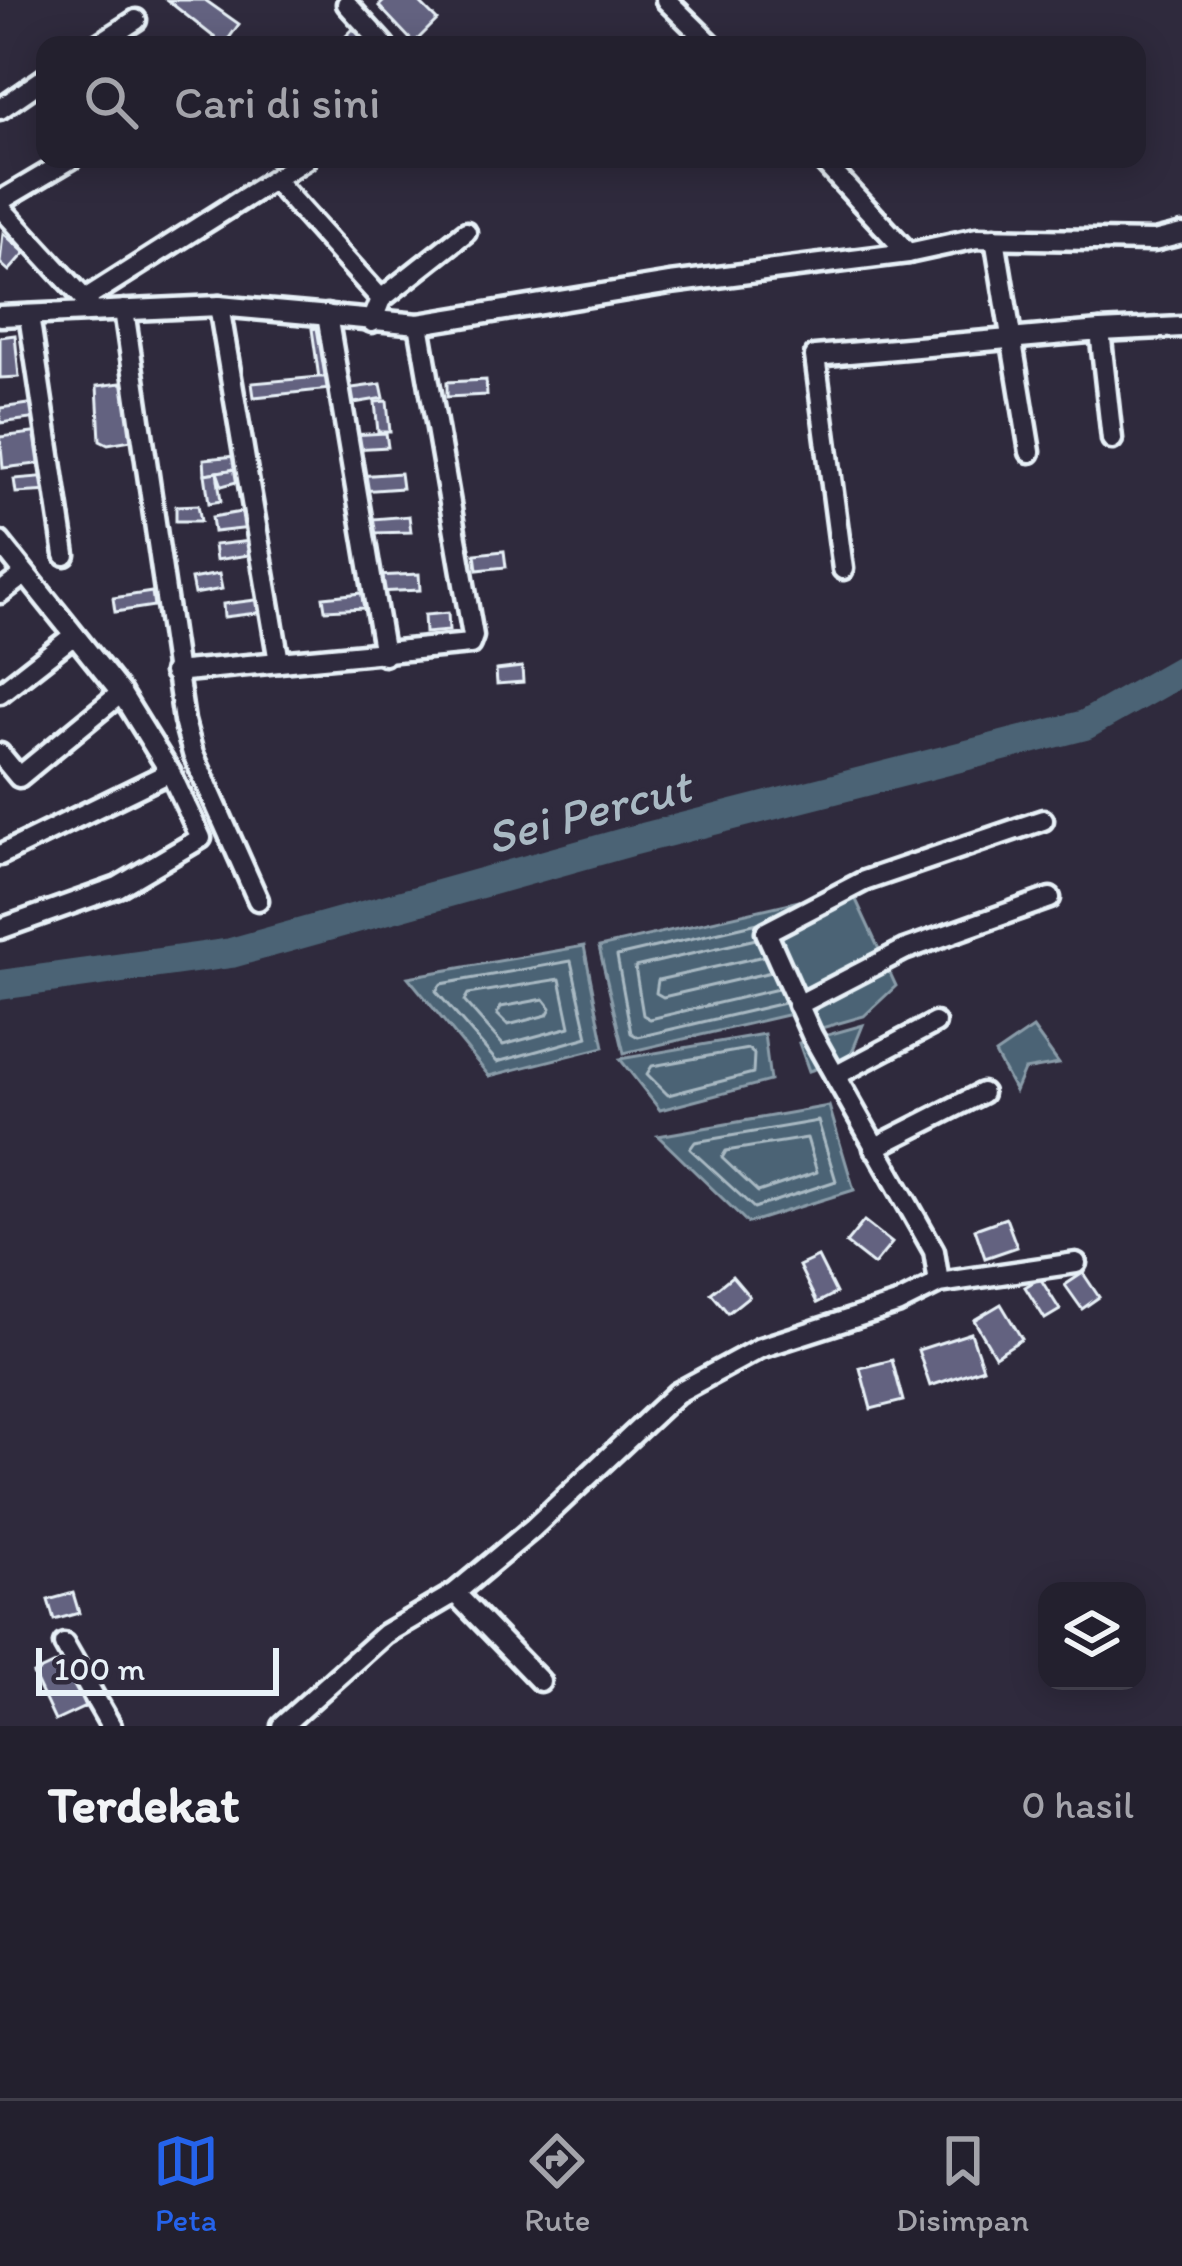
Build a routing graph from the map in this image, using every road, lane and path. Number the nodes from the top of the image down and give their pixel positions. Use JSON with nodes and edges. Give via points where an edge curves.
{"nodes":[{"id":1,"x":666,"y":0,"type":"edge"},
{"id":2,"x":347,"y":4,"type":"dead end"},
{"id":3,"x":136,"y":20,"type":"dead end"},
{"id":4,"x":111,"y":36,"type":"edge"},
{"id":5,"x":376,"y":36,"type":"edge"},
{"id":6,"x":703,"y":36,"type":"edge"},
{"id":7,"x":36,"y":84,"type":"edge"},
{"id":8,"x":0,"y":109,"type":"edge"},
{"id":9,"x":57,"y":168,"type":"edge"},
{"id":10,"x":294,"y":168,"type":"edge"},
{"id":11,"x":829,"y":168,"type":"edge"},
{"id":12,"x":276,"y":182,"type":"junction"},
{"id":13,"x":0,"y":204,"type":"edge"},
{"id":14,"x":466,"y":232,"type":"dead end"},
{"id":15,"x":1182,"y":234,"type":"edge"},
{"id":16,"x":995,"y":238,"type":"junction"},
{"id":17,"x":908,"y":253,"type":"junction"},
{"id":18,"x":381,"y":299,"type":"junction"},
{"id":19,"x":89,"y":303,"type":"junction"},
{"id":20,"x":219,"y":306,"type":"junction"},
{"id":21,"x":124,"y":310,"type":"junction"},
{"id":22,"x":28,"y":315,"type":"junction"},
{"id":23,"x":327,"y":315,"type":"junction"},
{"id":24,"x":0,"y":316,"type":"edge"},
{"id":25,"x":372,"y":322,"type":"junction"},
{"id":26,"x":419,"y":324,"type":"junction"},
{"id":27,"x":1182,"y":327,"type":"edge"},
{"id":28,"x":1100,"y":331,"type":"junction"},
{"id":29,"x":1009,"y":341,"type":"junction"},
{"id":30,"x":1112,"y":439,"type":"dead end"},
{"id":31,"x":1030,"y":452,"type":"dead end"},
{"id":32,"x":0,"y":542,"type":"edge"},
{"id":33,"x":65,"y":555,"type":"dead end"},
{"id":34,"x":843,"y":569,"type":"dead end"},
{"id":35,"x":25,"y":574,"type":"junction"},
{"id":36,"x":0,"y":593,"type":"edge"},
{"id":37,"x":74,"y":634,"type":"junction"},
{"id":38,"x":384,"y":656,"type":"junction"},
{"id":39,"x":278,"y":662,"type":"junction"},
{"id":40,"x":174,"y":672,"type":"junction"},
{"id":41,"x":0,"y":693,"type":"edge"},
{"id":42,"x":121,"y":693,"type":"junction"},
{"id":43,"x":0,"y":754,"type":"edge"},
{"id":44,"x":170,"y":772,"type":"junction"},
{"id":45,"x":1043,"y":820,"type":"dead end"},
{"id":46,"x":0,"y":855,"type":"edge"},
{"id":47,"x":1050,"y":898,"type":"dead end"},
{"id":48,"x":258,"y":900,"type":"dead end"},
{"id":49,"x":0,"y":929,"type":"edge"},
{"id":50,"x":798,"y":1005,"type":"junction"},
{"id":51,"x":934,"y":1023,"type":"dead end"},
{"id":52,"x":835,"y":1076,"type":"junction"},
{"id":53,"x":982,"y":1093,"type":"dead end"},
{"id":54,"x":874,"y":1148,"type":"junction"},
{"id":55,"x":1076,"y":1263,"type":"dead end"},
{"id":56,"x":939,"y":1283,"type":"junction"},
{"id":57,"x":454,"y":1593,"type":"junction"},
{"id":58,"x":64,"y":1644,"type":"dead end"},
{"id":59,"x":540,"y":1681,"type":"dead end"},
{"id":60,"x":111,"y":1726,"type":"edge"},
{"id":61,"x":282,"y":1726,"type":"edge"}],
"edges":[{"from":1,"to":6,"type":"street"},
{"from":2,"to":5,"type":"street"},
{"from":3,"to":4,"type":"street"},
{"from":7,"to":8,"type":"street"},
{"from":9,"to":13,"type":"street"},
{"from":10,"to":12,"type":"street"},
{"from":11,"to":17,"type":"street"},
{"from":12,"to":18,"type":"street"},
{"from":12,"to":19,"type":"street"},
{"from":13,"to":19,"type":"street"},
{"from":14,"to":18,"type":"street"},
{"from":15,"to":16,"type":"street","via":[[1154,241]]},
{"from":16,"to":17,"type":"street"},
{"from":16,"to":29,"type":"street"},
{"from":17,"to":26,"type":"street"},
{"from":18,"to":25,"type":"street"},
{"from":19,"to":21,"type":"street"},
{"from":19,"to":22,"type":"street"},
{"from":20,"to":21,"type":"street"},
{"from":20,"to":23,"type":"street"},
{"from":20,"to":39,"type":"street"},
{"from":21,"to":40,"type":"street"},
{"from":22,"to":24,"type":"street"},
{"from":22,"to":33,"type":"street"},
{"from":23,"to":25,"type":"street"},
{"from":23,"to":38,"type":"street"},
{"from":25,"to":26,"type":"street"},
{"from":26,"to":38,"type":"street","via":[[473,636],[464,647]]},
{"from":27,"to":28,"type":"street"},
{"from":28,"to":29,"type":"street"},
{"from":28,"to":30,"type":"street"},
{"from":29,"to":31,"type":"street"},
{"from":29,"to":34,"type":"street","via":[[815,356]]},
{"from":32,"to":35,"type":"street"},
{"from":35,"to":36,"type":"street"},
{"from":35,"to":37,"type":"street"},
{"from":37,"to":41,"type":"street"},
{"from":37,"to":42,"type":"street"},
{"from":38,"to":39,"type":"street"},
{"from":39,"to":40,"type":"street"},
{"from":40,"to":48,"type":"street","via":[[193,754]]},
{"from":42,"to":43,"type":"street","via":[[19,777]]},
{"from":42,"to":44,"type":"street"},
{"from":44,"to":46,"type":"street"},
{"from":44,"to":49,"type":"street","via":[[201,838],[118,887]]},
{"from":45,"to":50,"type":"street","via":[[864,881],[766,932]]},
{"from":47,"to":50,"type":"street","via":[[904,950]]},
{"from":50,"to":52,"type":"street"},
{"from":51,"to":52,"type":"street"},
{"from":52,"to":54,"type":"street"},
{"from":53,"to":54,"type":"street"},
{"from":54,"to":56,"type":"street","via":[[934,1251]]},
{"from":55,"to":56,"type":"street"},
{"from":56,"to":57,"type":"street","via":[[760,1348],[677,1393]]},
{"from":57,"to":59,"type":"street"},
{"from":57,"to":61,"type":"street","via":[[385,1634]]},
{"from":58,"to":60,"type":"street"}]}
